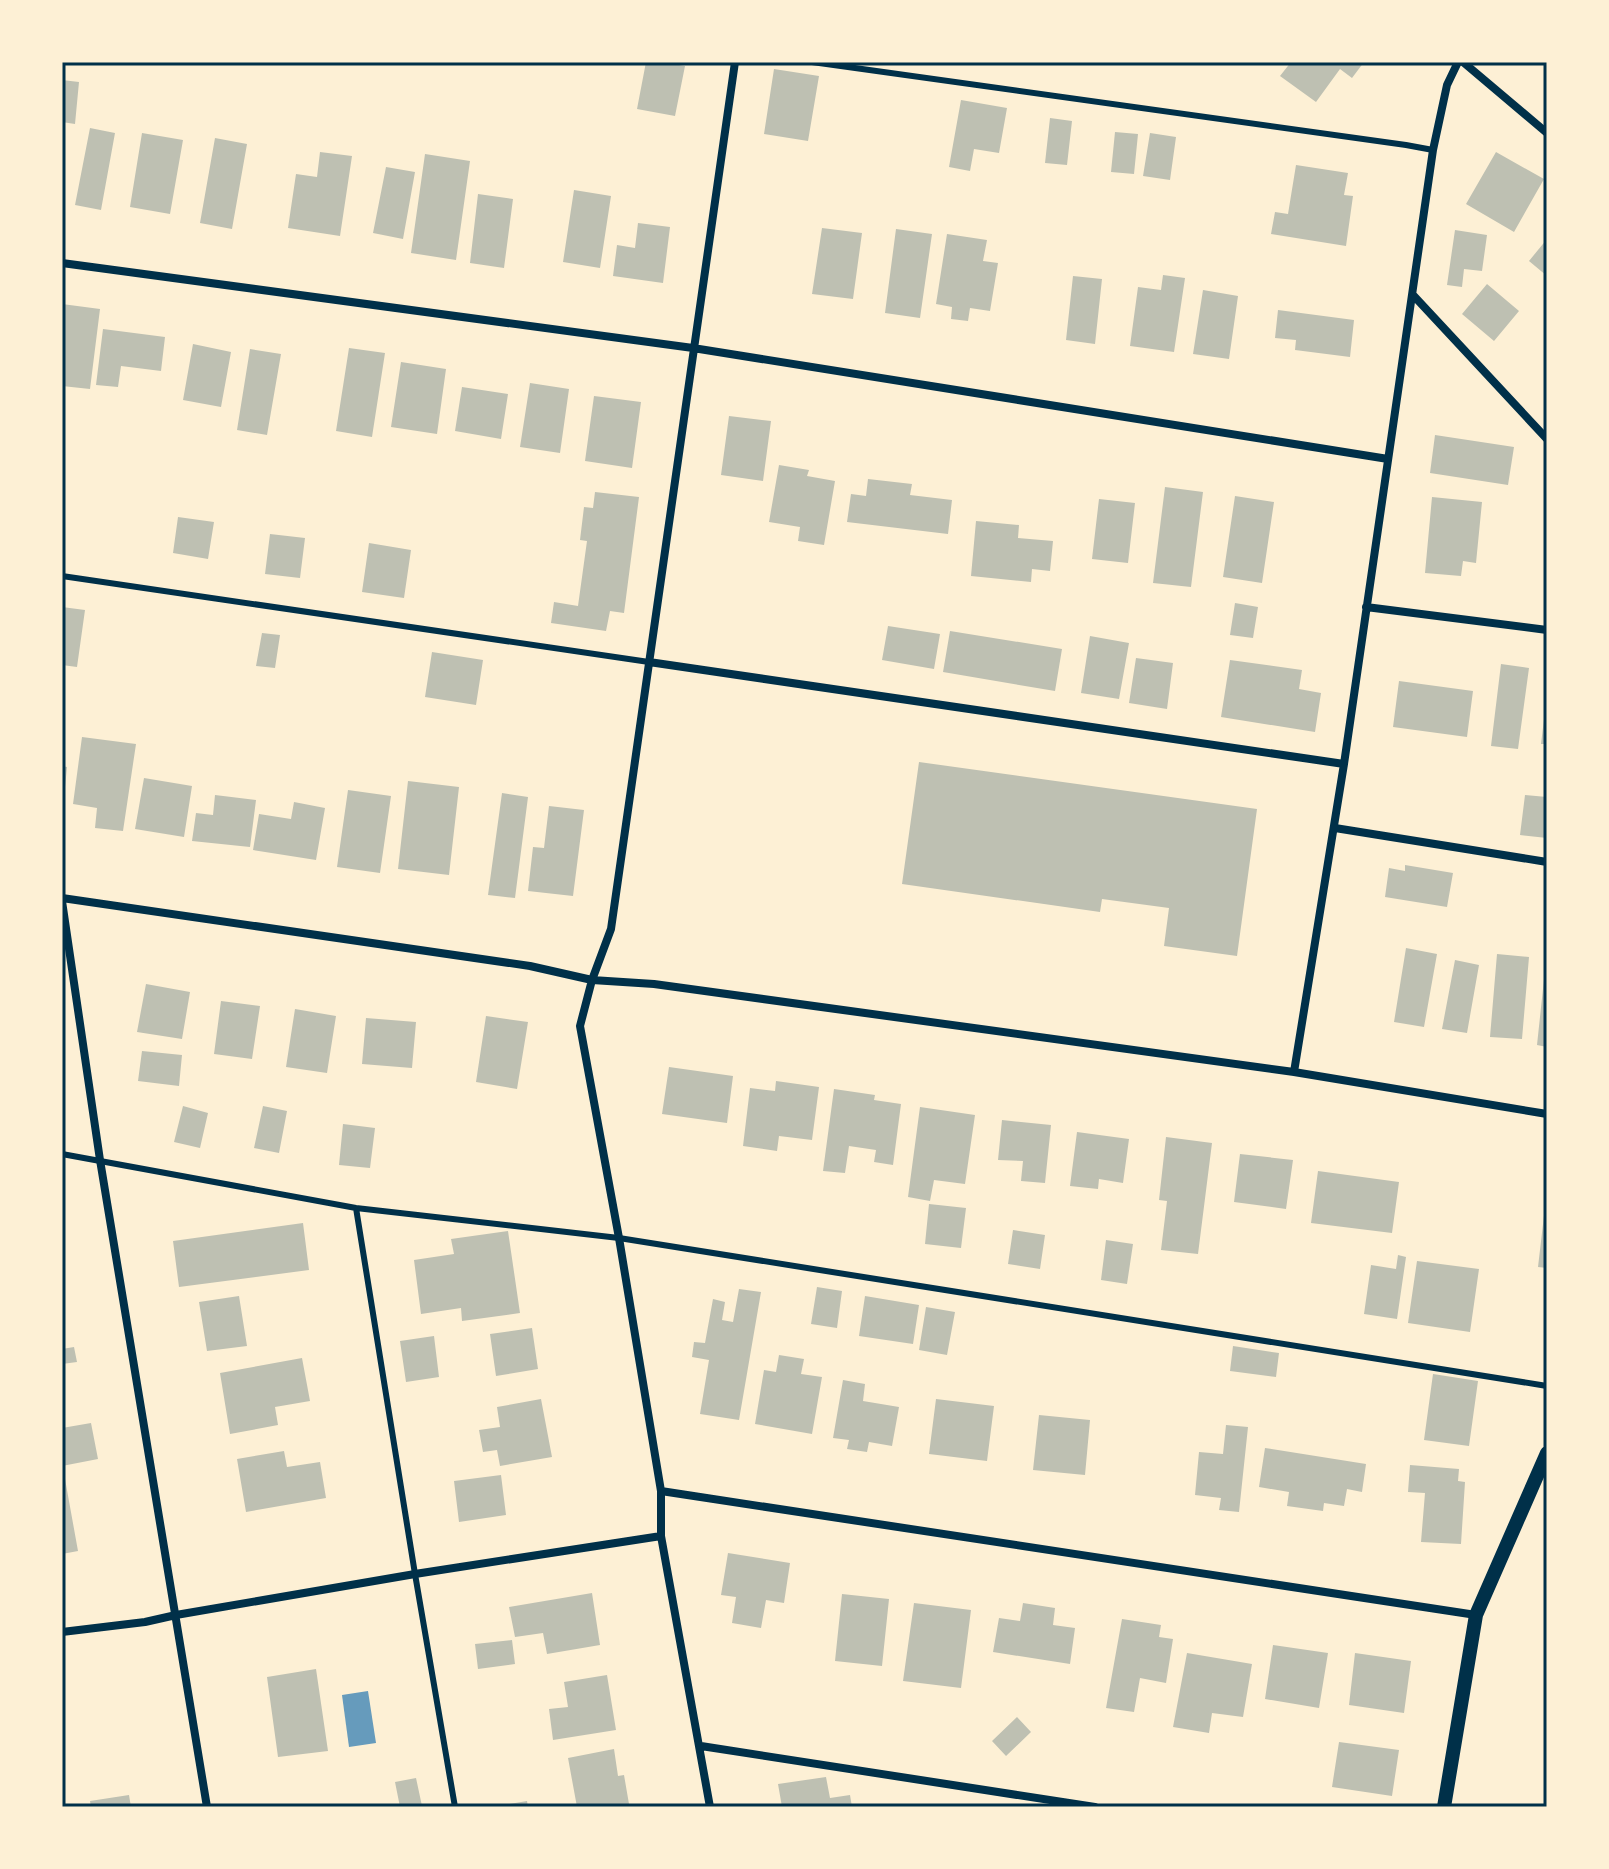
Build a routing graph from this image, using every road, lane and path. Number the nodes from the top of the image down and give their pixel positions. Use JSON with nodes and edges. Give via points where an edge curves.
{"nodes":[{"id":1,"x":735,"y":62,"type":"edge"},
{"id":2,"x":812,"y":62,"type":"edge"},
{"id":3,"x":1460,"y":62,"type":"edge"},
{"id":4,"x":1547,"y":133,"type":"edge"},
{"id":5,"x":1433,"y":150,"type":"junction"},
{"id":6,"x":62,"y":263,"type":"edge"},
{"id":7,"x":1413,"y":295,"type":"junction"},
{"id":8,"x":693,"y":348,"type":"junction"},
{"id":9,"x":1547,"y":439,"type":"edge"},
{"id":10,"x":1388,"y":459,"type":"junction"},
{"id":11,"x":62,"y":576,"type":"edge"},
{"id":12,"x":1366,"y":607,"type":"junction"},
{"id":13,"x":1547,"y":630,"type":"edge"},
{"id":14,"x":649,"y":662,"type":"junction"},
{"id":15,"x":1344,"y":764,"type":"junction"},
{"id":16,"x":1335,"y":828,"type":"junction"},
{"id":17,"x":1547,"y":862,"type":"edge"},
{"id":18,"x":62,"y":899,"type":"edge"},
{"id":19,"x":592,"y":980,"type":"junction"},
{"id":20,"x":1294,"y":1072,"type":"junction"},
{"id":21,"x":1547,"y":1114,"type":"edge"},
{"id":22,"x":62,"y":1154,"type":"edge"},
{"id":23,"x":100,"y":1160,"type":"junction"},
{"id":24,"x":356,"y":1208,"type":"junction"},
{"id":25,"x":619,"y":1238,"type":"junction"},
{"id":26,"x":1547,"y":1386,"type":"edge"},
{"id":27,"x":1547,"y":1453,"type":"edge"},
{"id":28,"x":661,"y":1491,"type":"junction"},
{"id":29,"x":661,"y":1536,"type":"junction"},
{"id":30,"x":415,"y":1574,"type":"junction"},
{"id":31,"x":176,"y":1615,"type":"junction"},
{"id":32,"x":1476,"y":1615,"type":"junction"},
{"id":33,"x":62,"y":1632,"type":"edge"},
{"id":34,"x":701,"y":1746,"type":"junction"},
{"id":35,"x":1076,"y":1806,"type":"edge"},
{"id":36,"x":207,"y":1807,"type":"edge"},
{"id":37,"x":455,"y":1807,"type":"edge"},
{"id":38,"x":710,"y":1807,"type":"edge"},
{"id":39,"x":1095,"y":1807,"type":"edge"},
{"id":40,"x":1444,"y":1807,"type":"edge"}],
"edges":[{"from":1,"to":8,"type":"street"},
{"from":2,"to":5,"type":"lane"},
{"from":3,"to":4,"type":"street"},
{"from":3,"to":5,"type":"street","via":[[1447,85]]},
{"from":5,"to":7,"type":"street"},
{"from":6,"to":8,"type":"street"},
{"from":7,"to":9,"type":"street"},
{"from":7,"to":10,"type":"street"},
{"from":8,"to":10,"type":"street"},
{"from":8,"to":14,"type":"street"},
{"from":10,"to":12,"type":"street"},
{"from":11,"to":14,"type":"lane"},
{"from":12,"to":13,"type":"street"},
{"from":12,"to":15,"type":"street"},
{"from":14,"to":15,"type":"street"},
{"from":14,"to":19,"type":"street","via":[[611,929]]},
{"from":15,"to":16,"type":"street"},
{"from":16,"to":17,"type":"street"},
{"from":16,"to":20,"type":"street"},
{"from":18,"to":19,"type":"street","via":[[530,966]]},
{"from":18,"to":23,"type":"street"},
{"from":19,"to":20,"type":"street","via":[[654,984]]},
{"from":19,"to":25,"type":"street","via":[[580,1026]]},
{"from":20,"to":21,"type":"street"},
{"from":22,"to":23,"type":"lane"},
{"from":23,"to":24,"type":"lane"},
{"from":23,"to":31,"type":"street"},
{"from":24,"to":25,"type":"lane"},
{"from":24,"to":30,"type":"lane"},
{"from":25,"to":26,"type":"lane"},
{"from":25,"to":28,"type":"street"},
{"from":27,"to":32,"type":"street"},
{"from":28,"to":29,"type":"street"},
{"from":28,"to":32,"type":"street"},
{"from":29,"to":30,"type":"street"},
{"from":29,"to":34,"type":"street"},
{"from":30,"to":31,"type":"street"},
{"from":30,"to":37,"type":"lane"},
{"from":31,"to":33,"type":"street"},
{"from":31,"to":36,"type":"street"},
{"from":32,"to":40,"type":"street"},
{"from":34,"to":35,"type":"street"},
{"from":34,"to":38,"type":"street"},
{"from":35,"to":39,"type":"street"}]}
